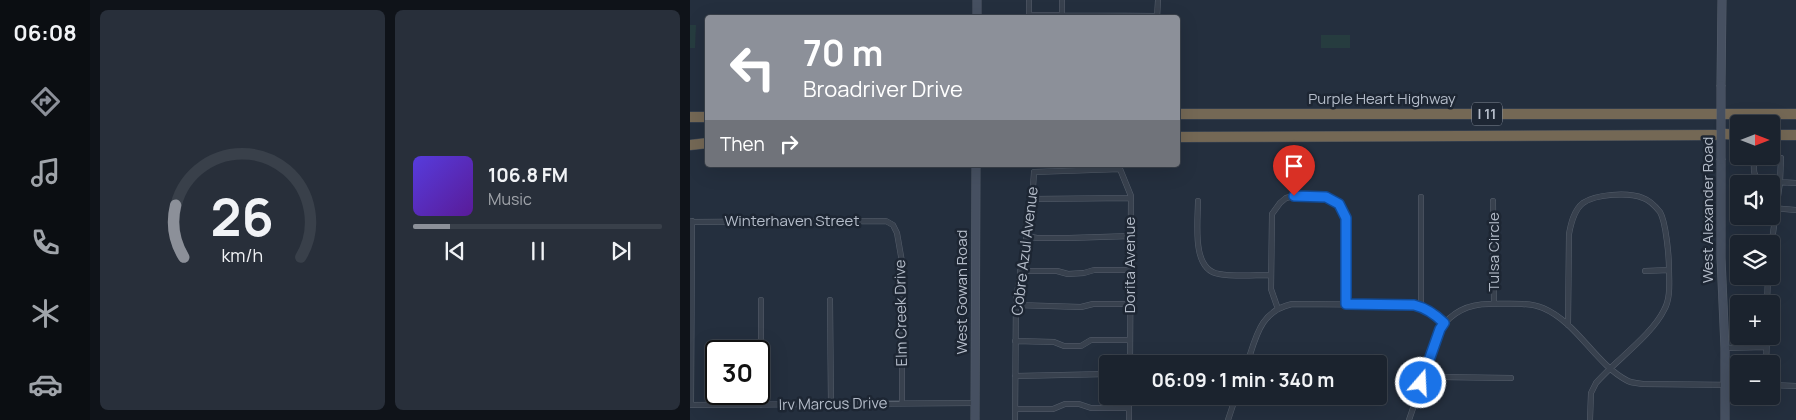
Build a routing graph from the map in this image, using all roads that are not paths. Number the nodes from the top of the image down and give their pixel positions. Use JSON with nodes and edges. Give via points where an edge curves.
{"nodes":[{"id":1,"x":977,"y":0,"type":"edge"},
{"id":2,"x":1029,"y":0,"type":"edge"},
{"id":3,"x":1062,"y":0,"type":"edge"},
{"id":4,"x":1158,"y":0,"type":"edge"},
{"id":5,"x":1722,"y":0,"type":"edge"},
{"id":6,"x":976,"y":15,"type":"edge"},
{"id":7,"x":1029,"y":15,"type":"edge"},
{"id":8,"x":1062,"y":15,"type":"edge"},
{"id":9,"x":1158,"y":15,"type":"edge"},
{"id":10,"x":1180,"y":114,"type":"edge"},
{"id":11,"x":1796,"y":114,"type":"edge"},
{"id":12,"x":690,"y":117,"type":"edge"},
{"id":13,"x":705,"y":117,"type":"edge"},
{"id":14,"x":1730,"y":134,"type":"edge"},
{"id":15,"x":1780,"y":135,"type":"edge"},
{"id":16,"x":1796,"y":135,"type":"edge"},
{"id":17,"x":1180,"y":137,"type":"edge"},
{"id":18,"x":690,"y":141,"type":"edge"},
{"id":19,"x":705,"y":142,"type":"edge"},
{"id":20,"x":705,"y":142,"type":"edge"},
{"id":21,"x":690,"y":145,"type":"edge"},
{"id":22,"x":1781,"y":158,"type":"dead end"},
{"id":23,"x":976,"y":167,"type":"edge"},
{"id":24,"x":1120,"y":169,"type":"joint"},
{"id":25,"x":1780,"y":182,"type":"joint"},
{"id":26,"x":1796,"y":183,"type":"edge"},
{"id":27,"x":1421,"y":196,"type":"dead end"},
{"id":28,"x":1131,"y":198,"type":"junction"},
{"id":29,"x":1032,"y":199,"type":"junction"},
{"id":30,"x":1493,"y":201,"type":"dead end"},
{"id":31,"x":1198,"y":202,"type":"dead end"},
{"id":32,"x":1780,"y":209,"type":"edge"},
{"id":33,"x":1796,"y":210,"type":"edge"},
{"id":34,"x":691,"y":222,"type":"edge"},
{"id":35,"x":893,"y":225,"type":"joint"},
{"id":36,"x":1026,"y":236,"type":"junction"},
{"id":37,"x":1131,"y":236,"type":"junction"},
{"id":38,"x":1130,"y":270,"type":"junction"},
{"id":39,"x":1669,"y":270,"type":"junction"},
{"id":40,"x":1020,"y":271,"type":"junction"},
{"id":41,"x":1645,"y":271,"type":"dead end"},
{"id":42,"x":1271,"y":275,"type":"junction"},
{"id":43,"x":760,"y":300,"type":"dead end"},
{"id":44,"x":830,"y":300,"type":"dead end"},
{"id":45,"x":1130,"y":304,"type":"junction"},
{"id":46,"x":1346,"y":304,"type":"junction"},
{"id":47,"x":1494,"y":304,"type":"junction"},
{"id":48,"x":1016,"y":305,"type":"junction"},
{"id":49,"x":1421,"y":307,"type":"junction"},
{"id":50,"x":1278,"y":309,"type":"junction"},
{"id":51,"x":1444,"y":323,"type":"junction"},
{"id":52,"x":1568,"y":325,"type":"junction"},
{"id":53,"x":760,"y":340,"type":"edge"},
{"id":54,"x":1130,"y":340,"type":"junction"},
{"id":55,"x":1015,"y":341,"type":"junction"},
{"id":56,"x":1766,"y":347,"type":"joint"},
{"id":57,"x":1725,"y":348,"type":"junction"},
{"id":58,"x":1130,"y":355,"type":"edge"},
{"id":59,"x":1250,"y":355,"type":"edge"},
{"id":60,"x":1766,"y":355,"type":"edge"},
{"id":61,"x":1610,"y":368,"type":"junction"},
{"id":62,"x":1425,"y":372,"type":"junction"},
{"id":63,"x":1099,"y":374,"type":"edge"},
{"id":64,"x":1015,"y":376,"type":"junction"},
{"id":65,"x":1512,"y":378,"type":"dead end"},
{"id":66,"x":1725,"y":384,"type":"junction"},
{"id":67,"x":1730,"y":384,"type":"edge"},
{"id":68,"x":1780,"y":386,"type":"edge"},
{"id":69,"x":1796,"y":386,"type":"edge"},
{"id":70,"x":902,"y":403,"type":"junction"},
{"id":71,"x":975,"y":403,"type":"junction"},
{"id":72,"x":691,"y":405,"type":"edge"},
{"id":73,"x":705,"y":405,"type":"edge"},
{"id":74,"x":770,"y":405,"type":"edge"},
{"id":75,"x":830,"y":405,"type":"junction"},
{"id":76,"x":1129,"y":405,"type":"edge"},
{"id":77,"x":1233,"y":405,"type":"edge"},
{"id":78,"x":1129,"y":408,"type":"junction"},
{"id":79,"x":1015,"y":409,"type":"junction"},
{"id":80,"x":975,"y":420,"type":"edge"},
{"id":81,"x":1015,"y":420,"type":"edge"},
{"id":82,"x":1129,"y":420,"type":"edge"},
{"id":83,"x":1228,"y":420,"type":"edge"},
{"id":84,"x":1409,"y":420,"type":"edge"},
{"id":85,"x":1590,"y":420,"type":"edge"},
{"id":86,"x":1725,"y":420,"type":"edge"}],
"edges":[{"from":1,"to":6,"type":"main road"},
{"from":2,"to":7,"type":"street"},
{"from":3,"to":8,"type":"street"},
{"from":4,"to":9,"type":"street"},
{"from":5,"to":57,"type":"main road","name":"West Alexander Road","bridge":true,"via":[[1721,258]]},
{"from":10,"to":11,"type":"highway","name":"Purple Heart Highway","number":"I 11"},
{"from":12,"to":13,"type":"highway"},
{"from":14,"to":17,"type":"highway","number":"I 11"},
{"from":15,"to":16,"type":"highway"},
{"from":18,"to":19,"type":"highway"},
{"from":20,"to":21,"type":"highway"},
{"from":22,"to":25,"type":"street"},
{"from":23,"to":71,"type":"main road","name":"West Gowan Road"},
{"from":24,"to":28,"type":"street","name":"Dorita Avenue"},
{"from":24,"to":29,"type":"street","name":"Cobre Azul Avenue","via":[[1034,172]]},
{"from":25,"to":26,"type":"street"},
{"from":27,"to":49,"type":"street"},
{"from":28,"to":29,"type":"street"},
{"from":28,"to":37,"type":"street","name":"Dorita Avenue"},
{"from":29,"to":36,"type":"street","name":"Cobre Azul Avenue"},
{"from":30,"to":47,"type":"street","name":"Tulsa Circle"},
{"from":31,"to":42,"type":"street","via":[[1200,256],[1208,269],[1220,275]]},
{"from":32,"to":33,"type":"street"},
{"from":34,"to":35,"type":"street","name":"Winterhaven Street","via":[[886,221]]},
{"from":34,"to":72,"type":"street"},
{"from":35,"to":70,"type":"street","name":"Elm Creek Drive","via":[[902,262]]},
{"from":36,"to":37,"type":"street"},
{"from":36,"to":40,"type":"street","name":"Cobre Azul Avenue"},
{"from":37,"to":38,"type":"street","name":"Dorita Avenue"},
{"from":38,"to":40,"type":"street","via":[[1068,274]]},
{"from":38,"to":45,"type":"street","name":"Dorita Avenue"},
{"from":39,"to":41,"type":"street"},
{"from":39,"to":52,"type":"street","via":[[1663,218],[1651,203],[1630,195],[1596,197],[1581,205],[1571,222],[1569,234]]},
{"from":39,"to":61,"type":"street","via":[[1669,298],[1664,310]]},
{"from":40,"to":48,"type":"street","name":"Cobre Azul Avenue"},
{"from":42,"to":46,"type":"street","via":[[1272,214],[1286,198],[1326,197],[1339,204],[1346,218]]},
{"from":42,"to":50,"type":"street","via":[[1271,289]]},
{"from":43,"to":53,"type":"street"},
{"from":44,"to":75,"type":"street"},
{"from":45,"to":48,"type":"street","via":[[1093,304],[1081,308]]},
{"from":45,"to":54,"type":"street","name":"Dorita Avenue"},
{"from":46,"to":49,"type":"street"},
{"from":46,"to":50,"type":"street","via":[[1292,304]]},
{"from":47,"to":51,"type":"street","via":[[1476,304],[1460,310]]},
{"from":47,"to":52,"type":"street","via":[[1541,308]]},
{"from":48,"to":55,"type":"street","name":"Cobre Azul Avenue"},
{"from":49,"to":51,"type":"street"},
{"from":50,"to":59,"type":"street","via":[[1261,326]]},
{"from":51,"to":62,"type":"street"},
{"from":52,"to":61,"type":"street"},
{"from":54,"to":55,"type":"street","via":[[1091,340],[1081,346]]},
{"from":54,"to":58,"type":"street","name":"Dorita Avenue"},
{"from":55,"to":64,"type":"street","name":"Cobre Azul Avenue"},
{"from":56,"to":57,"type":"street"},
{"from":56,"to":60,"type":"street"},
{"from":57,"to":66,"type":"main road","name":"West Alexander Road"},
{"from":61,"to":66,"type":"street","via":[[1628,381],[1643,384]]},
{"from":61,"to":85,"type":"street","via":[[1596,383],[1592,393]]},
{"from":62,"to":65,"type":"street","via":[[1440,377]]},
{"from":62,"to":84,"type":"street"},
{"from":63,"to":64,"type":"street"},
{"from":64,"to":79,"type":"street","name":"Cobre Azul Avenue"},
{"from":66,"to":67,"type":"street"},
{"from":66,"to":86,"type":"main road","name":"West Alexander Road"},
{"from":68,"to":69,"type":"street"},
{"from":70,"to":71,"type":"street","name":"Irv Marcus Drive"},
{"from":70,"to":75,"type":"street","name":"Irv Marcus Drive"},
{"from":71,"to":80,"type":"main road","name":"West Gowan Road"},
{"from":72,"to":73,"type":"street","name":"Irv Marcus Drive"},
{"from":74,"to":75,"type":"street","name":"Irv Marcus Drive"},
{"from":76,"to":78,"type":"street"},
{"from":77,"to":83,"type":"street"},
{"from":78,"to":79,"type":"street","via":[[1065,404],[1053,409]]},
{"from":78,"to":82,"type":"street"},
{"from":79,"to":81,"type":"street","name":"Cobre Azul Avenue"}]}
